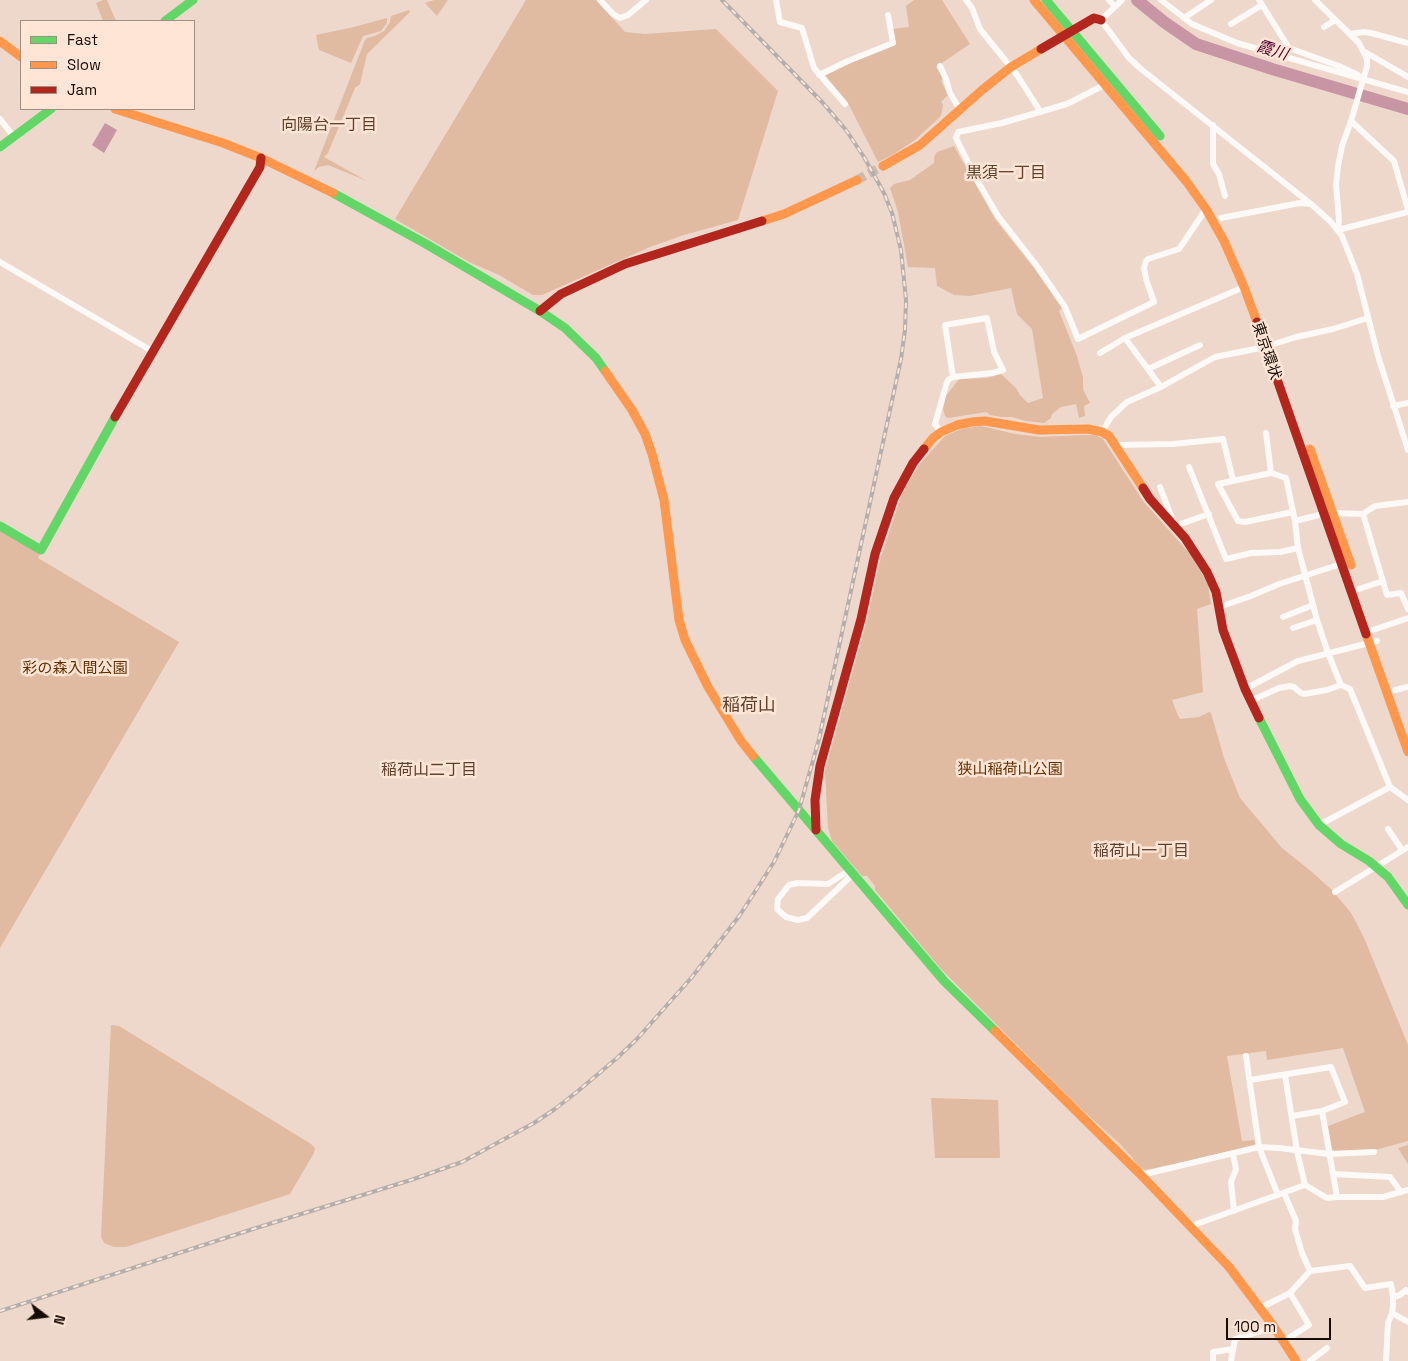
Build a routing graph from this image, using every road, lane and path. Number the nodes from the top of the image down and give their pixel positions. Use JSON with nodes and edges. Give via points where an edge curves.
{"nodes":[{"id":1,"x":194,"y":0,"type":"edge"},
{"id":2,"x":600,"y":0,"type":"edge"},
{"id":3,"x":646,"y":0,"type":"edge"},
{"id":4,"x":776,"y":0,"type":"edge"},
{"id":5,"x":966,"y":0,"type":"edge"},
{"id":6,"x":1034,"y":0,"type":"edge"},
{"id":7,"x":1046,"y":0,"type":"edge"},
{"id":8,"x":1109,"y":0,"type":"edge"},
{"id":9,"x":1122,"y":0,"type":"edge"},
{"id":10,"x":1161,"y":0,"type":"edge"},
{"id":11,"x":1212,"y":0,"type":"edge"},
{"id":12,"x":1314,"y":0,"type":"edge"},
{"id":13,"x":1260,"y":3,"type":"edge"},
{"id":14,"x":606,"y":4,"type":"edge"},
{"id":15,"x":1115,"y":7,"type":"junction"},
{"id":16,"x":888,"y":15,"type":"dead end"},
{"id":17,"x":1184,"y":18,"type":"junction"},
{"id":18,"x":165,"y":20,"type":"edge"},
{"id":19,"x":1102,"y":20,"type":"junction"},
{"id":20,"x":1336,"y":20,"type":"junction"},
{"id":21,"x":1231,"y":24,"type":"dead end"},
{"id":22,"x":1324,"y":28,"type":"dead end"},
{"id":23,"x":1068,"y":33,"type":"junction"},
{"id":24,"x":1350,"y":34,"type":"junction"},
{"id":25,"x":0,"y":41,"type":"edge"},
{"id":26,"x":1408,"y":44,"type":"edge"},
{"id":27,"x":1365,"y":52,"type":"junction"},
{"id":28,"x":20,"y":56,"type":"edge"},
{"id":29,"x":940,"y":66,"type":"dead end"},
{"id":30,"x":1011,"y":67,"type":"junction"},
{"id":31,"x":819,"y":75,"type":"junction"},
{"id":32,"x":1408,"y":77,"type":"edge"},
{"id":33,"x":1363,"y":78,"type":"junction"},
{"id":34,"x":1106,"y":84,"type":"junction"},
{"id":35,"x":1408,"y":92,"type":"edge"},
{"id":36,"x":845,"y":104,"type":"dead end"},
{"id":37,"x":50,"y":110,"type":"edge"},
{"id":38,"x":119,"y":110,"type":"edge"},
{"id":39,"x":960,"y":110,"type":"junction"},
{"id":40,"x":1040,"y":111,"type":"junction"},
{"id":41,"x":0,"y":119,"type":"edge"},
{"id":42,"x":1351,"y":121,"type":"junction"},
{"id":43,"x":1213,"y":125,"type":"junction"},
{"id":44,"x":14,"y":137,"type":"junction"},
{"id":45,"x":0,"y":147,"type":"edge"},
{"id":46,"x":261,"y":158,"type":"junction"},
{"id":47,"x":883,"y":166,"type":"tunnel mouth"},
{"id":48,"x":857,"y":180,"type":"tunnel mouth"},
{"id":49,"x":1225,"y":196,"type":"dead end"},
{"id":50,"x":1311,"y":204,"type":"junction"},
{"id":51,"x":1206,"y":209,"type":"junction"},
{"id":52,"x":1408,"y":211,"type":"edge"},
{"id":53,"x":1221,"y":218,"type":"junction"},
{"id":54,"x":1338,"y":230,"type":"junction"},
{"id":55,"x":0,"y":262,"type":"edge"},
{"id":56,"x":1244,"y":288,"type":"junction"},
{"id":57,"x":540,"y":311,"type":"junction"},
{"id":58,"x":1368,"y":318,"type":"junction"},
{"id":59,"x":1125,"y":338,"type":"junction"},
{"id":60,"x":1200,"y":344,"type":"dead end"},
{"id":61,"x":1268,"y":346,"type":"junction"},
{"id":62,"x":152,"y":351,"type":"junction"},
{"id":63,"x":1100,"y":353,"type":"dead end"},
{"id":64,"x":1148,"y":369,"type":"junction"},
{"id":65,"x":953,"y":377,"type":"junction"},
{"id":66,"x":1161,"y":387,"type":"junction"},
{"id":67,"x":1408,"y":403,"type":"edge"},
{"id":68,"x":1393,"y":406,"type":"junction"},
{"id":69,"x":941,"y":432,"type":"junction"},
{"id":70,"x":1102,"y":432,"type":"junction"},
{"id":71,"x":1266,"y":433,"type":"dead end"},
{"id":72,"x":1115,"y":445,"type":"junction"},
{"id":73,"x":1408,"y":450,"type":"edge"},
{"id":74,"x":1189,"y":466,"type":"dead end"},
{"id":75,"x":1271,"y":473,"type":"junction"},
{"id":76,"x":1233,"y":480,"type":"junction"},
{"id":77,"x":1160,"y":487,"type":"dead end"},
{"id":78,"x":1408,"y":502,"type":"edge"},
{"id":79,"x":1293,"y":512,"type":"junction"},
{"id":80,"x":1328,"y":513,"type":"junction"},
{"id":81,"x":1209,"y":514,"type":"junction"},
{"id":82,"x":1363,"y":514,"type":"junction"},
{"id":83,"x":1295,"y":521,"type":"junction"},
{"id":84,"x":0,"y":526,"type":"edge"},
{"id":85,"x":1175,"y":526,"type":"junction"},
{"id":86,"x":1298,"y":548,"type":"junction"},
{"id":87,"x":1341,"y":564,"type":"junction"},
{"id":88,"x":1305,"y":574,"type":"junction"},
{"id":89,"x":1383,"y":582,"type":"junction"},
{"id":90,"x":1359,"y":589,"type":"junction"},
{"id":91,"x":1313,"y":605,"type":"junction"},
{"id":92,"x":1219,"y":607,"type":"junction"},
{"id":93,"x":1408,"y":609,"type":"edge"},
{"id":94,"x":1283,"y":617,"type":"dead end"},
{"id":95,"x":1408,"y":618,"type":"edge"},
{"id":96,"x":1317,"y":620,"type":"junction"},
{"id":97,"x":1293,"y":628,"type":"dead end"},
{"id":98,"x":1373,"y":630,"type":"junction"},
{"id":99,"x":1373,"y":642,"type":"junction"},
{"id":100,"x":1328,"y":653,"type":"junction"},
{"id":101,"x":1341,"y":685,"type":"junction"},
{"id":102,"x":1408,"y":687,"type":"edge"},
{"id":103,"x":1245,"y":689,"type":"junction"},
{"id":104,"x":1395,"y":690,"type":"junction"},
{"id":105,"x":1250,"y":701,"type":"junction"},
{"id":106,"x":1408,"y":728,"type":"edge"},
{"id":107,"x":1408,"y":752,"type":"edge"},
{"id":108,"x":1390,"y":787,"type":"junction"},
{"id":109,"x":1408,"y":800,"type":"edge"},
{"id":110,"x":1319,"y":825,"type":"junction"},
{"id":111,"x":1388,"y":829,"type":"dead end"},
{"id":112,"x":816,"y":830,"type":"junction"},
{"id":113,"x":1405,"y":848,"type":"edge"},
{"id":114,"x":1376,"y":866,"type":"junction"},
{"id":115,"x":851,"y":872,"type":"junction"},
{"id":116,"x":1336,"y":892,"type":"dead end"},
{"id":117,"x":1408,"y":904,"type":"edge"},
{"id":118,"x":1246,"y":1056,"type":"dead end"},
{"id":119,"x":1285,"y":1075,"type":"junction"},
{"id":120,"x":1250,"y":1080,"type":"junction"},
{"id":121,"x":1322,"y":1111,"type":"junction"},
{"id":122,"x":1292,"y":1116,"type":"junction"},
{"id":123,"x":1259,"y":1148,"type":"junction"},
{"id":124,"x":1297,"y":1151,"type":"junction"},
{"id":125,"x":1374,"y":1152,"type":"dead end"},
{"id":126,"x":1234,"y":1154,"type":"junction"},
{"id":127,"x":1329,"y":1154,"type":"junction"},
{"id":128,"x":1334,"y":1174,"type":"junction"},
{"id":129,"x":1140,"y":1175,"type":"junction"},
{"id":130,"x":1305,"y":1185,"type":"junction"},
{"id":131,"x":1405,"y":1191,"type":"edge"},
{"id":132,"x":1281,"y":1194,"type":"junction"},
{"id":133,"x":1337,"y":1196,"type":"junction"},
{"id":134,"x":1234,"y":1211,"type":"junction"},
{"id":135,"x":1191,"y":1226,"type":"junction"},
{"id":136,"x":1310,"y":1272,"type":"junction"},
{"id":137,"x":1408,"y":1292,"type":"edge"},
{"id":138,"x":1290,"y":1293,"type":"junction"},
{"id":139,"x":1393,"y":1297,"type":"junction"},
{"id":140,"x":1260,"y":1308,"type":"junction"},
{"id":141,"x":1392,"y":1313,"type":"junction"},
{"id":142,"x":1408,"y":1322,"type":"edge"},
{"id":143,"x":1274,"y":1327,"type":"junction"},
{"id":144,"x":1284,"y":1341,"type":"junction"},
{"id":145,"x":1327,"y":1348,"type":"dead end"},
{"id":146,"x":1233,"y":1349,"type":"junction"},
{"id":147,"x":1213,"y":1361,"type":"edge"},
{"id":148,"x":1230,"y":1361,"type":"edge"},
{"id":149,"x":1296,"y":1361,"type":"edge"},
{"id":150,"x":1310,"y":1361,"type":"edge"},
{"id":151,"x":1386,"y":1361,"type":"edge"}],
"edges":[{"from":1,"to":18,"type":"main road"},
{"from":2,"to":14,"type":"street"},
{"from":3,"to":14,"type":"street","via":[[624,18],[615,16]]},
{"from":4,"to":31,"type":"street","via":[[780,22],[802,28]]},
{"from":5,"to":30,"type":"street","via":[[980,29]]},
{"from":6,"to":23,"type":"main road","name":"東京環状"},
{"from":7,"to":23,"type":"main road","name":"東京環状"},
{"from":8,"to":15,"type":"street"},
{"from":9,"to":15,"type":"street"},
{"from":10,"to":17,"type":"street"},
{"from":11,"to":17,"type":"street"},
{"from":12,"to":20,"type":"street"},
{"from":13,"to":21,"type":"street"},
{"from":13,"to":33,"type":"street","via":[[1289,48]]},
{"from":15,"to":19,"type":"street"},
{"from":16,"to":31,"type":"street","via":[[893,43]]},
{"from":17,"to":33,"type":"street","via":[[1237,43]]},
{"from":19,"to":23,"type":"main road","via":[[1094,18]]},
{"from":19,"to":43,"type":"street","via":[[1134,63]]},
{"from":20,"to":22,"type":"street"},
{"from":20,"to":24,"type":"street"},
{"from":23,"to":30,"type":"main road"},
{"from":23,"to":34,"type":"main road","name":"東京環状"},
{"from":23,"to":53,"type":"main road","name":"東京環状","via":[[1138,108],[1194,177]]},
{"from":24,"to":26,"type":"street","via":[[1371,33]]},
{"from":24,"to":27,"type":"street"},
{"from":25,"to":28,"type":"main road"},
{"from":27,"to":32,"type":"street"},
{"from":27,"to":33,"type":"street","via":[[1367,66]]},
{"from":29,"to":39,"type":"street"},
{"from":30,"to":39,"type":"main road"},
{"from":30,"to":40,"type":"street"},
{"from":31,"to":36,"type":"street"},
{"from":33,"to":35,"type":"street"},
{"from":33,"to":42,"type":"street"},
{"from":34,"to":40,"type":"street","via":[[1067,104]]},
{"from":34,"to":51,"type":"main road","name":"東京環状"},
{"from":37,"to":44,"type":"main road"},
{"from":38,"to":46,"type":"main road"},
{"from":39,"to":47,"type":"main road","via":[[920,145]]},
{"from":40,"to":51,"type":"street","via":[[958,132],[956,138],[998,216],[1065,307],[1078,339],[1154,302],[1146,279],[1146,261],[1179,249]]},
{"from":41,"to":44,"type":"street"},
{"from":42,"to":52,"type":"street","via":[[1394,161]]},
{"from":42,"to":54,"type":"street","via":[[1342,146],[1336,185]]},
{"from":43,"to":49,"type":"street","via":[[1213,164]]},
{"from":43,"to":50,"type":"street"},
{"from":44,"to":45,"type":"main road"},
{"from":46,"to":57,"type":"main road","via":[[349,201]]},
{"from":46,"to":62,"type":"main road","via":[[260,167]]},
{"from":48,"to":57,"type":"main road","via":[[784,214],[626,264],[561,294]]},
{"from":50,"to":53,"type":"street","via":[[1300,203]]},
{"from":50,"to":54,"type":"street"},
{"from":51,"to":56,"type":"main road","name":"東京環状"},
{"from":52,"to":54,"type":"street"},
{"from":53,"to":61,"type":"main road","name":"東京環状","via":[[1246,272]]},
{"from":54,"to":58,"type":"street","via":[[1358,274]]},
{"from":55,"to":62,"type":"street"},
{"from":56,"to":59,"type":"street"},
{"from":56,"to":61,"type":"main road","name":"東京環状"},
{"from":57,"to":112,"type":"main road","via":[[565,328],[596,358],[640,426],[661,486],[679,620],[685,640],[740,741]]},
{"from":58,"to":61,"type":"street"},
{"from":58,"to":68,"type":"street"},
{"from":59,"to":63,"type":"street"},
{"from":59,"to":64,"type":"street"},
{"from":60,"to":64,"type":"street"},
{"from":61,"to":66,"type":"street","via":[[1214,357]]},
{"from":61,"to":80,"type":"main road","name":"東京環状"},
{"from":62,"to":84,"type":"main road","via":[[41,550]]},
{"from":64,"to":66,"type":"street"},
{"from":65,"to":65,"type":"street","via":[[945,325],[988,318],[994,352],[1003,370]]},
{"from":65,"to":69,"type":"street","via":[[946,385],[935,424]]},
{"from":66,"to":70,"type":"street","via":[[1127,402],[1111,417]]},
{"from":67,"to":68,"type":"street"},
{"from":68,"to":73,"type":"street"},
{"from":69,"to":70,"type":"main road","via":[[957,425],[985,421],[1027,429]]},
{"from":69,"to":112,"type":"main road","via":[[906,474],[894,498],[875,554],[861,619],[820,766],[815,800]]},
{"from":70,"to":72,"type":"main road"},
{"from":71,"to":75,"type":"street"},
{"from":72,"to":76,"type":"street","via":[[1223,439]]},
{"from":72,"to":85,"type":"main road","via":[[1150,499]]},
{"from":74,"to":81,"type":"street"},
{"from":75,"to":76,"type":"street"},
{"from":75,"to":79,"type":"street","via":[[1286,478]]},
{"from":76,"to":79,"type":"street","via":[[1218,484],[1238,521]]},
{"from":77,"to":85,"type":"street"},
{"from":78,"to":82,"type":"street","via":[[1375,506]]},
{"from":79,"to":83,"type":"street"},
{"from":80,"to":82,"type":"street"},
{"from":80,"to":83,"type":"street"},
{"from":80,"to":87,"type":"main road","name":"東京環状"},
{"from":80,"to":90,"type":"main road","name":"東京環状"},
{"from":81,"to":85,"type":"street"},
{"from":81,"to":86,"type":"street","via":[[1226,559]]},
{"from":82,"to":89,"type":"street"},
{"from":83,"to":86,"type":"street"},
{"from":85,"to":92,"type":"main road","via":[[1207,572]]},
{"from":86,"to":88,"type":"street"},
{"from":87,"to":88,"type":"street"},
{"from":87,"to":99,"type":"main road","name":"東京環状"},
{"from":88,"to":91,"type":"street"},
{"from":88,"to":92,"type":"street"},
{"from":89,"to":90,"type":"street"},
{"from":89,"to":93,"type":"street","via":[[1387,595],[1401,593]]},
{"from":90,"to":98,"type":"main road","name":"東京環状"},
{"from":91,"to":94,"type":"street"},
{"from":91,"to":96,"type":"street"},
{"from":92,"to":103,"type":"main road","via":[[1223,630]]},
{"from":95,"to":98,"type":"street"},
{"from":96,"to":97,"type":"street"},
{"from":96,"to":100,"type":"street"},
{"from":98,"to":99,"type":"main road","name":"東京環状"},
{"from":99,"to":100,"type":"street"},
{"from":99,"to":104,"type":"main road","name":"東京環状"},
{"from":99,"to":107,"type":"main road","name":"東京環状"},
{"from":100,"to":101,"type":"street"},
{"from":100,"to":103,"type":"street","via":[[1298,662]]},
{"from":101,"to":105,"type":"street","via":[[1304,694],[1290,686]]},
{"from":101,"to":108,"type":"street","via":[[1350,689]]},
{"from":102,"to":104,"type":"street"},
{"from":103,"to":105,"type":"main road"},
{"from":104,"to":106,"type":"main road","name":"東京環状"},
{"from":105,"to":110,"type":"main road","via":[[1300,799]]},
{"from":108,"to":109,"type":"street"},
{"from":108,"to":110,"type":"street"},
{"from":110,"to":114,"type":"main road"},
{"from":111,"to":113,"type":"street"},
{"from":112,"to":115,"type":"main road"},
{"from":113,"to":114,"type":"street"},
{"from":114,"to":116,"type":"street"},
{"from":114,"to":117,"type":"main road","via":[[1398,888]]},
{"from":115,"to":115,"type":"street","via":[[849,878],[806,918],[786,918],[777,910],[778,899],[789,885],[828,884],[845,872]]},
{"from":115,"to":129,"type":"main road","via":[[956,995]]},
{"from":118,"to":120,"type":"street"},
{"from":119,"to":120,"type":"street"},
{"from":119,"to":121,"type":"street","via":[[1332,1067],[1345,1102]]},
{"from":119,"to":122,"type":"street"},
{"from":120,"to":123,"type":"street"},
{"from":121,"to":122,"type":"street"},
{"from":121,"to":127,"type":"street"},
{"from":122,"to":124,"type":"street"},
{"from":123,"to":124,"type":"street"},
{"from":123,"to":126,"type":"street"},
{"from":123,"to":132,"type":"street"},
{"from":124,"to":127,"type":"street"},
{"from":124,"to":130,"type":"street"},
{"from":125,"to":127,"type":"street"},
{"from":126,"to":129,"type":"street"},
{"from":126,"to":134,"type":"street","via":[[1236,1169],[1231,1186]]},
{"from":127,"to":128,"type":"street"},
{"from":128,"to":131,"type":"street","via":[[1390,1177]]},
{"from":128,"to":133,"type":"street"},
{"from":129,"to":135,"type":"main road"},
{"from":130,"to":132,"type":"street"},
{"from":130,"to":133,"type":"street","via":[[1327,1198]]},
{"from":131,"to":133,"type":"street","via":[[1383,1197]]},
{"from":132,"to":134,"type":"street"},
{"from":132,"to":136,"type":"street","via":[[1296,1221],[1295,1229]]},
{"from":134,"to":135,"type":"street"},
{"from":135,"to":140,"type":"main road","via":[[1229,1267]]},
{"from":136,"to":138,"type":"street"},
{"from":136,"to":139,"type":"street","via":[[1350,1266],[1365,1288],[1391,1284]]},
{"from":137,"to":139,"type":"street","via":[[1406,1290]]},
{"from":138,"to":140,"type":"street"},
{"from":138,"to":144,"type":"street","via":[[1310,1325]]},
{"from":139,"to":141,"type":"street"},
{"from":140,"to":143,"type":"main road"},
{"from":141,"to":142,"type":"street"},
{"from":141,"to":151,"type":"street","via":[[1388,1323]]},
{"from":143,"to":144,"type":"main road"},
{"from":143,"to":146,"type":"street","via":[[1235,1339]]},
{"from":144,"to":149,"type":"main road"},
{"from":145,"to":150,"type":"street"},
{"from":146,"to":147,"type":"street","via":[[1213,1352]]},
{"from":146,"to":148,"type":"street"}]}
